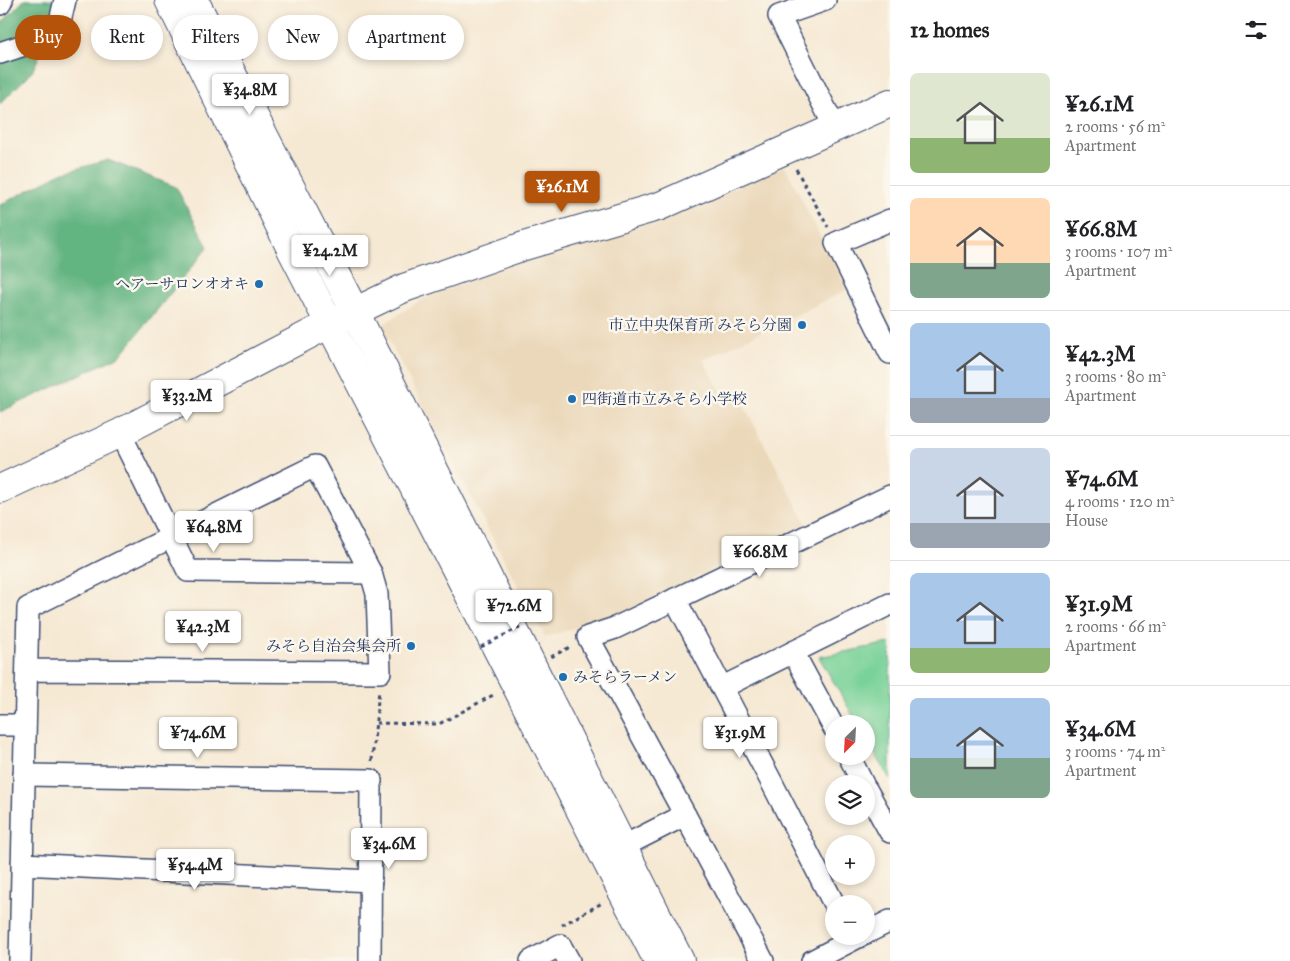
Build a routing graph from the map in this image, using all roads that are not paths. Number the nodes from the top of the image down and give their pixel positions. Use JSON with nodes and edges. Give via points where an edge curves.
{"nodes":[{"id":1,"x":2,"y":0,"type":"edge"},
{"id":2,"x":65,"y":0,"type":"edge"},
{"id":3,"x":169,"y":0,"type":"edge"},
{"id":4,"x":194,"y":0,"type":"edge"},
{"id":5,"x":825,"y":0,"type":"edge"},
{"id":6,"x":0,"y":4,"type":"edge"},
{"id":7,"x":0,"y":53,"type":"edge"},
{"id":8,"x":890,"y":103,"type":"edge"},
{"id":9,"x":835,"y":128,"type":"junction"},
{"id":10,"x":890,"y":220,"type":"edge"},
{"id":11,"x":355,"y":312,"type":"junction"},
{"id":12,"x":331,"y":323,"type":"junction"},
{"id":13,"x":890,"y":353,"type":"edge"},
{"id":14,"x":120,"y":433,"type":"junction"},
{"id":15,"x":0,"y":490,"type":"edge"},
{"id":16,"x":890,"y":496,"type":"edge"},
{"id":17,"x":171,"y":537,"type":"junction"},
{"id":18,"x":371,"y":573,"type":"junction"},
{"id":19,"x":675,"y":598,"type":"junction"},
{"id":20,"x":890,"y":604,"type":"edge"},
{"id":21,"x":793,"y":652,"type":"junction"},
{"id":22,"x":26,"y":670,"type":"junction"},
{"id":23,"x":524,"y":675,"type":"junction"},
{"id":24,"x":723,"y":687,"type":"junction"},
{"id":25,"x":827,"y":715,"type":"edge"},
{"id":26,"x":0,"y":725,"type":"edge"},
{"id":27,"x":25,"y":725,"type":"junction"},
{"id":28,"x":24,"y":775,"type":"junction"},
{"id":29,"x":875,"y":805,"type":"edge"},
{"id":30,"x":686,"y":815,"type":"junction"},
{"id":31,"x":890,"y":832,"type":"edge"},
{"id":32,"x":622,"y":847,"type":"junction"},
{"id":33,"x":22,"y":864,"type":"junction"},
{"id":34,"x":370,"y":881,"type":"junction"},
{"id":35,"x":829,"y":895,"type":"edge"},
{"id":36,"x":890,"y":921,"type":"edge"},
{"id":37,"x":875,"y":928,"type":"edge"},
{"id":38,"x":842,"y":945,"type":"edge"},
{"id":39,"x":565,"y":953,"type":"edge"},
{"id":40,"x":20,"y":961,"type":"edge"},
{"id":41,"x":370,"y":961,"type":"edge"},
{"id":42,"x":531,"y":961,"type":"edge"},
{"id":43,"x":658,"y":961,"type":"edge"},
{"id":44,"x":680,"y":961,"type":"edge"},
{"id":45,"x":763,"y":961,"type":"edge"},
{"id":46,"x":812,"y":961,"type":"edge"}],
"edges":[{"from":1,"to":6,"type":"street"},
{"from":2,"to":7,"type":"street","via":[[57,34]]},
{"from":3,"to":12,"type":"street","via":[[292,251]]},
{"from":4,"to":11,"type":"street"},
{"from":5,"to":9,"type":"street","via":[[779,16]]},
{"from":8,"to":9,"type":"street"},
{"from":9,"to":11,"type":"street","via":[[660,206],[524,246],[404,288]]},
{"from":10,"to":13,"type":"street","via":[[836,243]]},
{"from":11,"to":12,"type":"street"},
{"from":11,"to":23,"type":"street"},
{"from":12,"to":14,"type":"street"},
{"from":12,"to":23,"type":"street"},
{"from":14,"to":15,"type":"street"},
{"from":14,"to":17,"type":"street"},
{"from":16,"to":19,"type":"street"},
{"from":17,"to":18,"type":"street","via":[[188,571]]},
{"from":17,"to":18,"type":"street","via":[[315,466]]},
{"from":17,"to":22,"type":"street","via":[[28,608]]},
{"from":18,"to":22,"type":"street","via":[[377,594],[380,672]]},
{"from":19,"to":24,"type":"street"},
{"from":19,"to":30,"type":"street","via":[[615,628],[588,637]]},
{"from":20,"to":21,"type":"street"},
{"from":21,"to":24,"type":"street"},
{"from":21,"to":25,"type":"street"},
{"from":22,"to":27,"type":"street"},
{"from":23,"to":32,"type":"street"},
{"from":23,"to":43,"type":"street","via":[[622,892]]},
{"from":24,"to":35,"type":"street"},
{"from":26,"to":27,"type":"street"},
{"from":27,"to":28,"type":"street"},
{"from":28,"to":33,"type":"street"},
{"from":28,"to":34,"type":"street","via":[[371,780]]},
{"from":29,"to":31,"type":"street"},
{"from":30,"to":32,"type":"street"},
{"from":30,"to":45,"type":"street"},
{"from":32,"to":44,"type":"street"},
{"from":33,"to":34,"type":"street"},
{"from":33,"to":40,"type":"street"},
{"from":34,"to":41,"type":"street"},
{"from":36,"to":37,"type":"street"},
{"from":38,"to":46,"type":"street"},
{"from":39,"to":42,"type":"street"}]}
